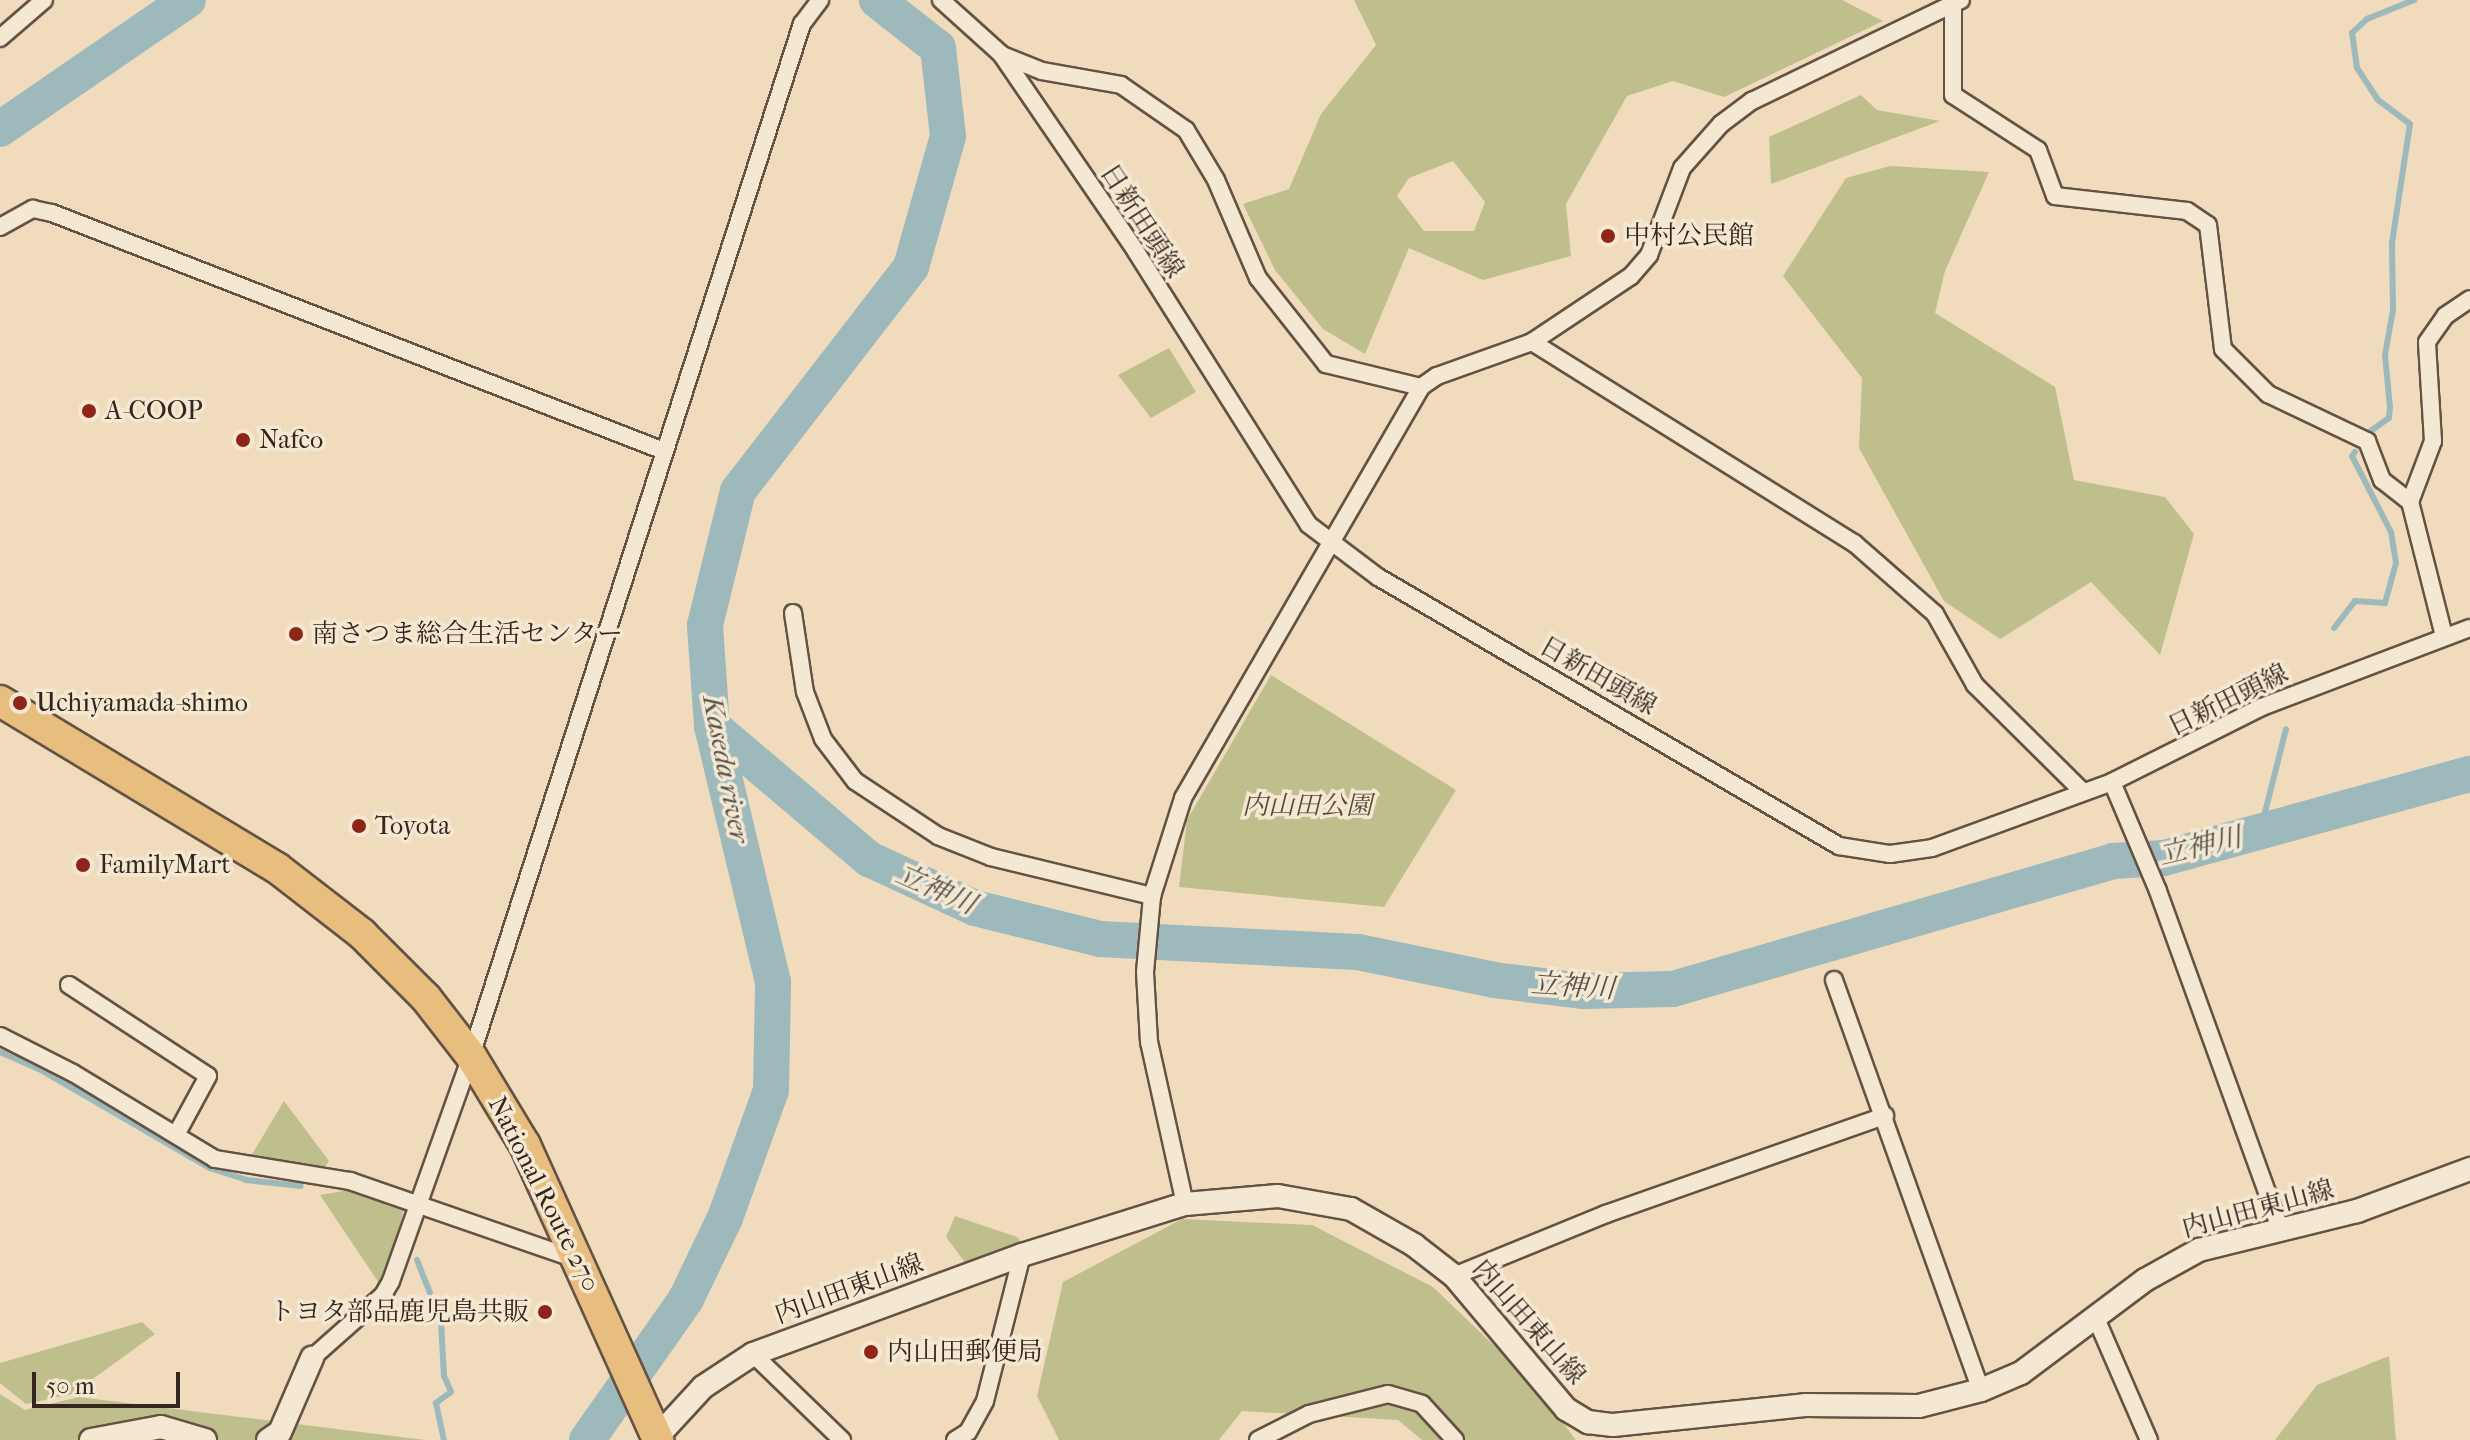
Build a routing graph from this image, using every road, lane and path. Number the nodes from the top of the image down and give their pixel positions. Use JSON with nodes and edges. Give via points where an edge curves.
{"nodes":[{"id":1,"x":44,"y":0,"type":"edge"},
{"id":2,"x":820,"y":0,"type":"edge"},
{"id":3,"x":941,"y":0,"type":"edge"},
{"id":4,"x":1957,"y":3,"type":"edge"},
{"id":5,"x":0,"y":38,"type":"edge"},
{"id":6,"x":1001,"y":54,"type":"junction"},
{"id":7,"x":0,"y":227,"type":"edge"},
{"id":8,"x":2470,"y":299,"type":"edge"},
{"id":9,"x":1532,"y":342,"type":"junction"},
{"id":10,"x":1421,"y":387,"type":"junction"},
{"id":11,"x":664,"y":451,"type":"junction"},
{"id":12,"x":2410,"y":502,"type":"junction"},
{"id":13,"x":1329,"y":541,"type":"junction"},
{"id":14,"x":793,"y":613,"type":"dead end"},
{"id":15,"x":2470,"y":628,"type":"edge"},
{"id":16,"x":2444,"y":636,"type":"junction"},
{"id":17,"x":0,"y":701,"type":"edge"},
{"id":18,"x":2112,"y":782,"type":"junction"},
{"id":19,"x":2082,"y":791,"type":"junction"},
{"id":20,"x":1152,"y":896,"type":"junction"},
{"id":21,"x":1834,"y":980,"type":"dead end"},
{"id":22,"x":69,"y":985,"type":"dead end"},
{"id":23,"x":0,"y":1036,"type":"edge"},
{"id":24,"x":471,"y":1056,"type":"junction"},
{"id":25,"x":1885,"y":1116,"type":"junction"},
{"id":26,"x":176,"y":1135,"type":"junction"},
{"id":27,"x":2470,"y":1169,"type":"edge"},
{"id":28,"x":420,"y":1201,"type":"junction"},
{"id":29,"x":1185,"y":1204,"type":"junction"},
{"id":30,"x":2281,"y":1230,"type":"junction"},
{"id":31,"x":1022,"y":1255,"type":"junction"},
{"id":32,"x":580,"y":1260,"type":"junction"},
{"id":33,"x":1454,"y":1276,"type":"junction"},
{"id":34,"x":2095,"y":1316,"type":"junction"},
{"id":35,"x":753,"y":1354,"type":"junction"},
{"id":36,"x":312,"y":1358,"type":"joint"},
{"id":37,"x":1981,"y":1390,"type":"junction"},
{"id":38,"x":655,"y":1432,"type":"edge"},
{"id":39,"x":91,"y":1440,"type":"edge"},
{"id":40,"x":205,"y":1440,"type":"edge"},
{"id":41,"x":268,"y":1440,"type":"edge"},
{"id":42,"x":842,"y":1440,"type":"edge"},
{"id":43,"x":955,"y":1440,"type":"edge"},
{"id":44,"x":1258,"y":1440,"type":"edge"},
{"id":45,"x":1455,"y":1440,"type":"edge"},
{"id":46,"x":2149,"y":1440,"type":"edge"}],
"edges":[{"from":1,"to":5,"type":"street"},
{"from":2,"to":11,"type":"street","via":[[804,22]]},
{"from":3,"to":6,"type":"street","name":"日新田頭線"},
{"from":4,"to":9,"type":"street","via":[[1786,82],[1721,124],[1682,168],[1649,255],[1631,276]]},
{"from":4,"to":12,"type":"street","via":[[1953,95],[2038,150],[2055,196],[2187,211],[2208,225],[2223,349],[2268,394],[2367,441],[2382,480]]},
{"from":6,"to":10,"type":"street","via":[[1042,71],[1121,85],[1186,130],[1216,180],[1258,278],[1326,364]]},
{"from":6,"to":13,"type":"street","name":"日新田頭線","via":[[1135,250],[1309,525]]},
{"from":7,"to":11,"type":"street","via":[[33,209],[52,213]]},
{"from":8,"to":12,"type":"street","via":[[2445,316],[2427,342],[2433,441]]},
{"from":9,"to":10,"type":"street","via":[[1437,376]]},
{"from":9,"to":19,"type":"street","via":[[1854,543],[1935,614],[1975,685]]},
{"from":10,"to":13,"type":"street"},
{"from":11,"to":24,"type":"street"},
{"from":12,"to":16,"type":"street"},
{"from":13,"to":19,"type":"street","name":"日新田頭線","via":[[1378,577],[1847,850],[1890,854],[1932,848]]},
{"from":13,"to":20,"type":"street","via":[[1183,798]]},
{"from":14,"to":20,"type":"street","via":[[810,704],[823,739],[855,781],[898,813],[991,857]]},
{"from":15,"to":16,"type":"street","name":"日新田頭線"},
{"from":16,"to":18,"type":"street","name":"日新田頭線","via":[[2262,707]]},
{"from":17,"to":24,"type":"highway","name":"National Route 270","via":[[236,841],[322,901],[399,969]]},
{"from":18,"to":19,"type":"street","name":"日新田頭線"},
{"from":18,"to":30,"type":"street","via":[[2158,891]]},
{"from":20,"to":29,"type":"street","via":[[1144,977],[1149,1042]]},
{"from":21,"to":25,"type":"street"},
{"from":22,"to":26,"type":"street","via":[[208,1076]]},
{"from":23,"to":26,"type":"street"},
{"from":24,"to":28,"type":"street"},
{"from":24,"to":32,"type":"highway","name":"National Route 270","via":[[525,1145]]},
{"from":25,"to":33,"type":"street","via":[[1606,1214]]},
{"from":25,"to":37,"type":"street"},
{"from":26,"to":28,"type":"street","via":[[229,1164],[350,1181]]},
{"from":27,"to":30,"type":"street","name":"内山田東山線","via":[[2357,1211]]},
{"from":28,"to":32,"type":"street","via":[[524,1244]]},
{"from":28,"to":36,"type":"street","via":[[383,1295]]},
{"from":29,"to":31,"type":"street","name":"内山田東山線"},
{"from":29,"to":33,"type":"street","name":"内山田東山線","via":[[1278,1196],[1351,1209],[1414,1245]]},
{"from":30,"to":34,"type":"street","name":"内山田東山線","via":[[2178,1259]]},
{"from":31,"to":35,"type":"street","name":"内山田東山線"},
{"from":31,"to":43,"type":"street","via":[[985,1401],[968,1432]]},
{"from":32,"to":38,"type":"highway","name":"National Route 270"},
{"from":33,"to":37,"type":"street","name":"内山田東山線","via":[[1566,1409],[1588,1422],[1613,1425],[1805,1405],[1919,1406]]},
{"from":34,"to":37,"type":"street","name":"内山田東山線","via":[[2054,1353]]},
{"from":34,"to":46,"type":"street"},
{"from":35,"to":38,"type":"street","name":"内山田東山線","via":[[703,1387]]},
{"from":35,"to":42,"type":"street"},
{"from":36,"to":41,"type":"street","via":[[280,1432]]},
{"from":39,"to":40,"type":"street","via":[[161,1427]]},
{"from":44,"to":45,"type":"street","via":[[1309,1414],[1388,1394],[1422,1404]]}]}
